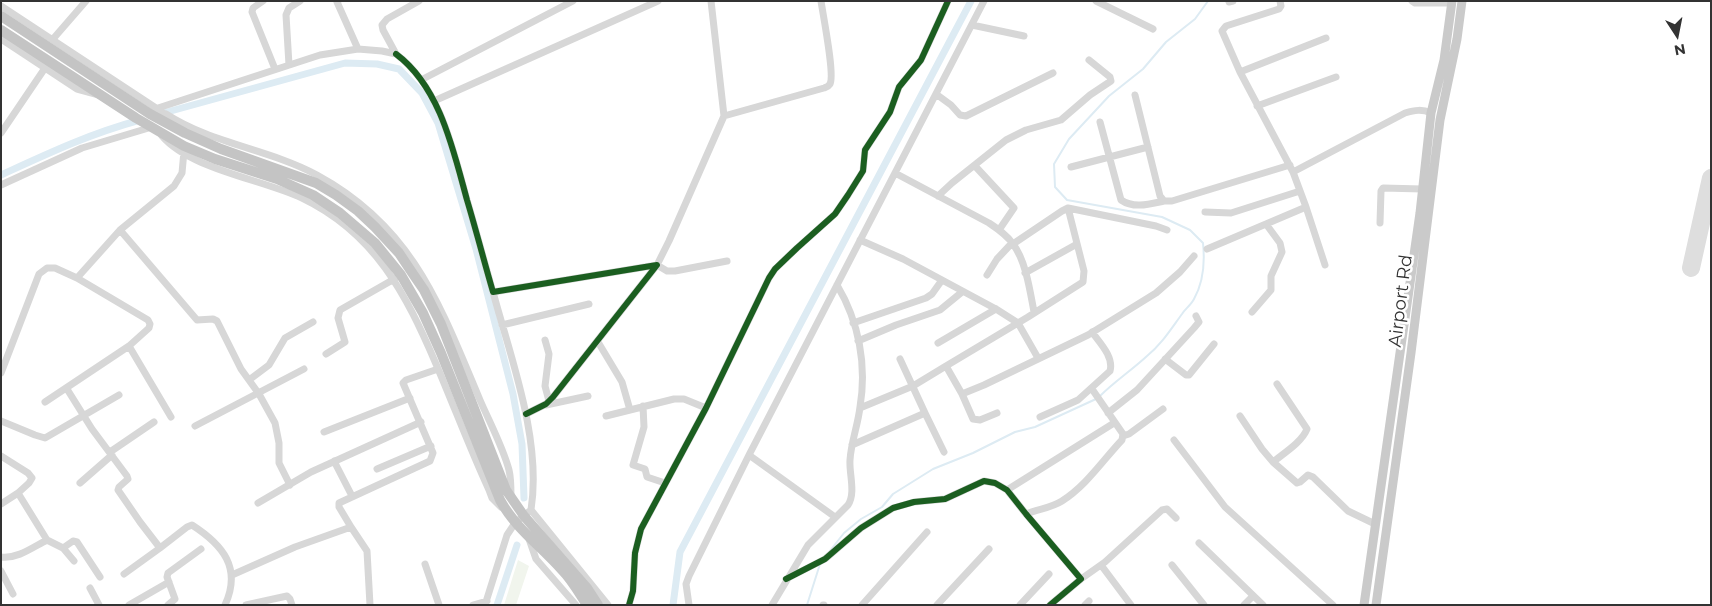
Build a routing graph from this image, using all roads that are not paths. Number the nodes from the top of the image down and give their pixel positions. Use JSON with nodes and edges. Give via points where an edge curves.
{"nodes":[{"id":1,"x":86,"y":1,"type":"edge"},
{"id":2,"x":263,"y":1,"type":"edge"},
{"id":3,"x":420,"y":1,"type":"edge"},
{"id":4,"x":573,"y":1,"type":"edge"},
{"id":5,"x":658,"y":1,"type":"edge"},
{"id":6,"x":711,"y":1,"type":"edge"},
{"id":7,"x":821,"y":1,"type":"edge"},
{"id":8,"x":948,"y":1,"type":"edge"},
{"id":9,"x":984,"y":1,"type":"edge"},
{"id":10,"x":1096,"y":1,"type":"edge"},
{"id":11,"x":1280,"y":1,"type":"edge"},
{"id":12,"x":1412,"y":1,"type":"edge"},
{"id":13,"x":1462,"y":1,"type":"edge"},
{"id":14,"x":295,"y":2,"type":"edge"},
{"id":15,"x":337,"y":2,"type":"edge"},
{"id":16,"x":1452,"y":2,"type":"edge"},
{"id":17,"x":1,"y":6,"type":"edge"},
{"id":18,"x":1,"y":16,"type":"edge"},
{"id":19,"x":972,"y":24,"type":"junction"},
{"id":20,"x":1153,"y":29,"type":"dead end"},
{"id":21,"x":1,"y":30,"type":"edge"},
{"id":22,"x":1024,"y":36,"type":"dead end"},
{"id":23,"x":1326,"y":38,"type":"dead end"},
{"id":24,"x":1,"y":39,"type":"edge"},
{"id":25,"x":53,"y":39,"type":"junction"},
{"id":26,"x":358,"y":49,"type":"junction"},
{"id":27,"x":396,"y":54,"type":"junction"},
{"id":28,"x":1088,"y":60,"type":"dead end"},
{"id":29,"x":289,"y":65,"type":"junction"},
{"id":30,"x":45,"y":68,"type":"junction"},
{"id":31,"x":275,"y":69,"type":"junction"},
{"id":32,"x":1240,"y":72,"type":"junction"},
{"id":33,"x":1053,"y":73,"type":"dead end"},
{"id":34,"x":1336,"y":76,"type":"dead end"},
{"id":35,"x":421,"y":80,"type":"junction"},
{"id":36,"x":936,"y":94,"type":"junction"},
{"id":37,"x":1135,"y":95,"type":"dead end"},
{"id":38,"x":102,"y":96,"type":"junction"},
{"id":39,"x":434,"y":100,"type":"junction"},
{"id":40,"x":1257,"y":106,"type":"junction"},
{"id":41,"x":1431,"y":113,"type":"junction"},
{"id":42,"x":724,"y":116,"type":"junction"},
{"id":43,"x":158,"y":119,"type":"junction"},
{"id":44,"x":1100,"y":122,"type":"dead end"},
{"id":45,"x":1,"y":133,"type":"edge"},
{"id":46,"x":1148,"y":147,"type":"junction"},
{"id":47,"x":184,"y":150,"type":"junction"},
{"id":48,"x":1109,"y":157,"type":"junction"},
{"id":49,"x":1290,"y":165,"type":"junction"},
{"id":50,"x":975,"y":166,"type":"junction"},
{"id":51,"x":1070,"y":167,"type":"dead end"},
{"id":52,"x":1293,"y":172,"type":"junction"},
{"id":53,"x":895,"y":173,"type":"junction"},
{"id":54,"x":1,"y":185,"type":"edge"},
{"id":55,"x":1422,"y":189,"type":"junction"},
{"id":56,"x":1300,"y":191,"type":"junction"},
{"id":57,"x":938,"y":196,"type":"junction"},
{"id":58,"x":1164,"y":201,"type":"junction"},
{"id":59,"x":1306,"y":207,"type":"junction"},
{"id":60,"x":1068,"y":208,"type":"junction"},
{"id":61,"x":1206,"y":212,"type":"dead end"},
{"id":62,"x":1380,"y":223,"type":"dead end"},
{"id":63,"x":1266,"y":224,"type":"junction"},
{"id":64,"x":120,"y":230,"type":"junction"},
{"id":65,"x":999,"y":230,"type":"junction"},
{"id":66,"x":1167,"y":230,"type":"dead end"},
{"id":67,"x":860,"y":240,"type":"junction"},
{"id":68,"x":1013,"y":244,"type":"junction"},
{"id":69,"x":1077,"y":244,"type":"junction"},
{"id":70,"x":1207,"y":249,"type":"dead end"},
{"id":71,"x":1194,"y":256,"type":"dead end"},
{"id":72,"x":727,"y":262,"type":"dead end"},
{"id":73,"x":657,"y":265,"type":"junction"},
{"id":74,"x":1325,"y":265,"type":"dead end"},
{"id":75,"x":1025,"y":273,"type":"junction"},
{"id":76,"x":987,"y":275,"type":"dead end"},
{"id":77,"x":77,"y":278,"type":"junction"},
{"id":78,"x":398,"y":278,"type":"junction"},
{"id":79,"x":942,"y":280,"type":"junction"},
{"id":80,"x":837,"y":285,"type":"junction"},
{"id":81,"x":493,"y":292,"type":"junction"},
{"id":82,"x":962,"y":292,"type":"junction"},
{"id":83,"x":589,"y":304,"type":"dead end"},
{"id":84,"x":996,"y":309,"type":"junction"},
{"id":85,"x":1034,"y":312,"type":"junction"},
{"id":86,"x":1252,"y":312,"type":"dead end"},
{"id":87,"x":1196,"y":316,"type":"dead end"},
{"id":88,"x":313,"y":322,"type":"dead end"},
{"id":89,"x":853,"y":323,"type":"junction"},
{"id":90,"x":1018,"y":323,"type":"junction"},
{"id":91,"x":502,"y":325,"type":"junction"},
{"id":92,"x":1092,"y":332,"type":"junction"},
{"id":93,"x":545,"y":340,"type":"dead end"},
{"id":94,"x":858,"y":341,"type":"junction"},
{"id":95,"x":598,"y":342,"type":"junction"},
{"id":96,"x":938,"y":343,"type":"dead end"},
{"id":97,"x":1214,"y":344,"type":"dead end"},
{"id":98,"x":129,"y":346,"type":"junction"},
{"id":99,"x":326,"y":354,"type":"dead end"},
{"id":100,"x":1038,"y":358,"type":"junction"},
{"id":101,"x":900,"y":359,"type":"dead end"},
{"id":102,"x":1165,"y":359,"type":"junction"},
{"id":103,"x":946,"y":366,"type":"junction"},
{"id":104,"x":304,"y":369,"type":"dead end"},
{"id":105,"x":438,"y":369,"type":"junction"},
{"id":106,"x":1,"y":373,"type":"edge"},
{"id":107,"x":447,"y":378,"type":"junction"},
{"id":108,"x":249,"y":380,"type":"junction"},
{"id":109,"x":1277,"y":384,"type":"dead end"},
{"id":110,"x":913,"y":386,"type":"junction"},
{"id":111,"x":67,"y":388,"type":"junction"},
{"id":112,"x":1093,"y":390,"type":"junction"},
{"id":113,"x":259,"y":394,"type":"junction"},
{"id":114,"x":962,"y":394,"type":"junction"},
{"id":115,"x":119,"y":395,"type":"dead end"},
{"id":116,"x":588,"y":396,"type":"dead end"},
{"id":117,"x":410,"y":398,"type":"junction"},
{"id":118,"x":549,"y":401,"type":"junction"},
{"id":119,"x":45,"y":402,"type":"dead end"},
{"id":120,"x":540,"y":406,"type":"junction"},
{"id":121,"x":643,"y":406,"type":"junction"},
{"id":122,"x":706,"y":408,"type":"junction"},
{"id":123,"x":860,"y":408,"type":"junction"},
{"id":124,"x":1163,"y":409,"type":"dead end"},
{"id":125,"x":630,"y":410,"type":"junction"},
{"id":126,"x":997,"y":412,"type":"dead end"},
{"id":127,"x":925,"y":413,"type":"junction"},
{"id":128,"x":1108,"y":413,"type":"junction"},
{"id":129,"x":526,"y":414,"type":"junction"},
{"id":130,"x":84,"y":416,"type":"junction"},
{"id":131,"x":606,"y":416,"type":"dead end"},
{"id":132,"x":1240,"y":416,"type":"dead end"},
{"id":133,"x":171,"y":417,"type":"dead end"},
{"id":134,"x":1040,"y":417,"type":"dead end"},
{"id":135,"x":1,"y":421,"type":"edge"},
{"id":136,"x":154,"y":422,"type":"dead end"},
{"id":137,"x":421,"y":422,"type":"junction"},
{"id":138,"x":1114,"y":423,"type":"junction"},
{"id":139,"x":195,"y":426,"type":"dead end"},
{"id":140,"x":324,"y":432,"type":"dead end"},
{"id":141,"x":1123,"y":436,"type":"junction"},
{"id":142,"x":1174,"y":440,"type":"dead end"},
{"id":143,"x":852,"y":445,"type":"junction"},
{"id":144,"x":431,"y":446,"type":"junction"},
{"id":145,"x":944,"y":452,"type":"dead end"},
{"id":146,"x":111,"y":453,"type":"junction"},
{"id":147,"x":749,"y":455,"type":"junction"},
{"id":148,"x":1,"y":456,"type":"edge"},
{"id":149,"x":334,"y":461,"type":"junction"},
{"id":150,"x":1274,"y":462,"type":"junction"},
{"id":151,"x":376,"y":469,"type":"dead end"},
{"id":152,"x":80,"y":483,"type":"dead end"},
{"id":153,"x":665,"y":483,"type":"junction"},
{"id":154,"x":290,"y":485,"type":"junction"},
{"id":155,"x":1007,"y":490,"type":"junction"},
{"id":156,"x":18,"y":493,"type":"junction"},
{"id":157,"x":352,"y":496,"type":"junction"},
{"id":158,"x":258,"y":502,"type":"dead end"},
{"id":159,"x":1,"y":504,"type":"edge"},
{"id":160,"x":527,"y":513,"type":"junction"},
{"id":161,"x":1026,"y":514,"type":"junction"},
{"id":162,"x":835,"y":517,"type":"junction"},
{"id":163,"x":1176,"y":518,"type":"dead end"},
{"id":164,"x":515,"y":523,"type":"junction"},
{"id":165,"x":1375,"y":524,"type":"junction"},
{"id":166,"x":351,"y":527,"type":"junction"},
{"id":167,"x":927,"y":532,"type":"dead end"},
{"id":168,"x":528,"y":536,"type":"junction"},
{"id":169,"x":47,"y":540,"type":"junction"},
{"id":170,"x":1199,"y":544,"type":"dead end"},
{"id":171,"x":63,"y":548,"type":"junction"},
{"id":172,"x":160,"y":548,"type":"junction"},
{"id":173,"x":201,"y":549,"type":"dead end"},
{"id":174,"x":988,"y":549,"type":"dead end"},
{"id":175,"x":1,"y":557,"type":"edge"},
{"id":176,"x":74,"y":561,"type":"dead end"},
{"id":177,"x":425,"y":564,"type":"dead end"},
{"id":178,"x":1101,"y":565,"type":"junction"},
{"id":179,"x":1172,"y":565,"type":"dead end"},
{"id":180,"x":1,"y":571,"type":"edge"},
{"id":181,"x":124,"y":574,"type":"dead end"},
{"id":182,"x":1049,"y":574,"type":"dead end"},
{"id":183,"x":232,"y":575,"type":"junction"},
{"id":184,"x":100,"y":577,"type":"dead end"},
{"id":185,"x":786,"y":579,"type":"junction"},
{"id":186,"x":1082,"y":579,"type":"junction"},
{"id":187,"x":169,"y":582,"type":"junction"},
{"id":188,"x":90,"y":588,"type":"dead end"},
{"id":189,"x":13,"y":594,"type":"dead end"},
{"id":190,"x":1253,"y":596,"type":"junction"},
{"id":191,"x":486,"y":603,"type":"edge"},
{"id":192,"x":1328,"y":603,"type":"edge"},
{"id":193,"x":99,"y":605,"type":"edge"},
{"id":194,"x":129,"y":605,"type":"edge"},
{"id":195,"x":168,"y":605,"type":"edge"},
{"id":196,"x":225,"y":605,"type":"edge"},
{"id":197,"x":246,"y":605,"type":"edge"},
{"id":198,"x":292,"y":605,"type":"edge"},
{"id":199,"x":370,"y":605,"type":"edge"},
{"id":200,"x":439,"y":605,"type":"edge"},
{"id":201,"x":473,"y":605,"type":"edge"},
{"id":202,"x":576,"y":605,"type":"edge"},
{"id":203,"x":587,"y":605,"type":"edge"},
{"id":204,"x":598,"y":605,"type":"edge"},
{"id":205,"x":608,"y":605,"type":"edge"},
{"id":206,"x":630,"y":605,"type":"edge"},
{"id":207,"x":689,"y":605,"type":"edge"},
{"id":208,"x":772,"y":605,"type":"edge"},
{"id":209,"x":862,"y":605,"type":"edge"},
{"id":210,"x":937,"y":605,"type":"edge"},
{"id":211,"x":1020,"y":605,"type":"edge"},
{"id":212,"x":1050,"y":605,"type":"edge"},
{"id":213,"x":1131,"y":605,"type":"edge"},
{"id":214,"x":1204,"y":605,"type":"edge"},
{"id":215,"x":1244,"y":605,"type":"edge"},
{"id":216,"x":1263,"y":605,"type":"edge"},
{"id":217,"x":1364,"y":605,"type":"edge"},
{"id":218,"x":1376,"y":605,"type":"edge"}],
"edges":[{"from":1,"to":25,"type":"street"},
{"from":2,"to":31,"type":"street","via":[[252,12]]},
{"from":3,"to":27,"type":"street","via":[[382,25]]},
{"from":4,"to":35,"type":"street"},
{"from":5,"to":39,"type":"street"},
{"from":6,"to":42,"type":"street"},
{"from":7,"to":42,"type":"street","via":[[830,66],[829,85]]},
{"from":8,"to":122,"type":"street","via":[[921,60],[899,87],[890,112],[865,150],[862,174],[835,214],[771,274]]},
{"from":9,"to":19,"type":"street"},
{"from":10,"to":20,"type":"street"},
{"from":11,"to":32,"type":"street","via":[[1279,9],[1223,29]]},
{"from":12,"to":16,"type":"street"},
{"from":13,"to":218,"type":"main road","name":"Airport Rd","via":[[1440,120]]},
{"from":14,"to":29,"type":"street","via":[[285,18]]},
{"from":15,"to":26,"type":"street"},
{"from":16,"to":41,"type":"main road","via":[[1444,60]]},
{"from":17,"to":25,"type":"street"},
{"from":18,"to":43,"type":"highway"},
{"from":19,"to":22,"type":"street"},
{"from":19,"to":36,"type":"street"},
{"from":21,"to":38,"type":"highway"},
{"from":23,"to":32,"type":"street"},
{"from":24,"to":30,"type":"street"},
{"from":25,"to":43,"type":"street"},
{"from":26,"to":27,"type":"street"},
{"from":26,"to":29,"type":"street","via":[[320,55]]},
{"from":27,"to":35,"type":"street"},
{"from":28,"to":50,"type":"street","via":[[1110,76],[1111,81],[1061,120],[1015,135]]},
{"from":29,"to":31,"type":"street"},
{"from":30,"to":38,"type":"street","via":[[78,89]]},
{"from":30,"to":45,"type":"street"},
{"from":31,"to":43,"type":"street"},
{"from":32,"to":40,"type":"street"},
{"from":33,"to":36,"type":"street","via":[[966,116],[960,115]]},
{"from":34,"to":40,"type":"street"},
{"from":35,"to":39,"type":"street"},
{"from":36,"to":53,"type":"street"},
{"from":37,"to":46,"type":"street"},
{"from":38,"to":43,"type":"highway","via":[[136,118]]},
{"from":39,"to":81,"type":"street","via":[[460,173]]},
{"from":40,"to":49,"type":"street"},
{"from":41,"to":52,"type":"street","via":[[1425,110],[1405,113]]},
{"from":41,"to":55,"type":"main road"},
{"from":42,"to":73,"type":"street"},
{"from":43,"to":47,"type":"highway"},
{"from":43,"to":54,"type":"street","via":[[82,148]]},
{"from":43,"to":160,"type":"highway","via":[[205,142],[252,155],[298,176],[336,195],[375,227],[399,253],[424,290],[441,324],[504,484],[511,497]]},
{"from":44,"to":48,"type":"street"},
{"from":46,"to":48,"type":"street"},
{"from":46,"to":58,"type":"street"},
{"from":47,"to":64,"type":"street","via":[[182,173],[174,186]]},
{"from":47,"to":78,"type":"highway","via":[[246,173],[297,187],[326,203],[360,229]]},
{"from":48,"to":51,"type":"street"},
{"from":48,"to":58,"type":"street","via":[[1121,200],[1134,205]]},
{"from":49,"to":52,"type":"street"},
{"from":49,"to":58,"type":"street"},
{"from":50,"to":57,"type":"street"},
{"from":50,"to":65,"type":"street","via":[[1014,207]]},
{"from":52,"to":56,"type":"street"},
{"from":53,"to":57,"type":"street"},
{"from":53,"to":67,"type":"street"},
{"from":55,"to":62,"type":"street","via":[[1383,188]]},
{"from":55,"to":165,"type":"main road"},
{"from":56,"to":59,"type":"street"},
{"from":56,"to":61,"type":"street","via":[[1231,213]]},
{"from":57,"to":65,"type":"street"},
{"from":59,"to":63,"type":"street"},
{"from":59,"to":74,"type":"street"},
{"from":60,"to":66,"type":"street"},
{"from":60,"to":68,"type":"street"},
{"from":60,"to":69,"type":"street"},
{"from":63,"to":70,"type":"street"},
{"from":63,"to":86,"type":"street","via":[[1280,243],[1282,252],[1271,278],[1271,290]]},
{"from":64,"to":77,"type":"street"},
{"from":64,"to":108,"type":"street","via":[[197,320],[213,319],[217,322]]},
{"from":65,"to":68,"type":"street"},
{"from":67,"to":79,"type":"street"},
{"from":67,"to":80,"type":"street"},
{"from":68,"to":75,"type":"street"},
{"from":68,"to":76,"type":"street","via":[[997,259]]},
{"from":69,"to":75,"type":"street"},
{"from":69,"to":85,"type":"street","via":[[1084,270],[1082,282]]},
{"from":71,"to":92,"type":"street","via":[[1156,293]]},
{"from":72,"to":73,"type":"street","via":[[675,271]]},
{"from":73,"to":81,"type":"street"},
{"from":73,"to":95,"type":"street"},
{"from":75,"to":85,"type":"street"},
{"from":77,"to":98,"type":"street","via":[[148,320],[149,328]]},
{"from":77,"to":106,"type":"street","via":[[51,267],[42,270]]},
{"from":78,"to":99,"type":"street","via":[[340,310],[338,318],[345,342]]},
{"from":78,"to":105,"type":"street"},
{"from":78,"to":107,"type":"highway","via":[[423,313]]},
{"from":79,"to":82,"type":"street"},
{"from":79,"to":89,"type":"street","via":[[926,298]]},
{"from":80,"to":89,"type":"street"},
{"from":80,"to":147,"type":"street"},
{"from":81,"to":91,"type":"street"},
{"from":82,"to":84,"type":"street"},
{"from":82,"to":94,"type":"street","via":[[940,310]]},
{"from":83,"to":91,"type":"street"},
{"from":84,"to":90,"type":"street"},
{"from":84,"to":96,"type":"street"},
{"from":85,"to":90,"type":"street"},
{"from":87,"to":102,"type":"street","via":[[1199,323]]},
{"from":88,"to":108,"type":"street","via":[[285,338],[269,365]]},
{"from":89,"to":94,"type":"street"},
{"from":90,"to":100,"type":"street"},
{"from":90,"to":103,"type":"street"},
{"from":91,"to":129,"type":"street"},
{"from":92,"to":100,"type":"street"},
{"from":92,"to":112,"type":"street","via":[[1112,365]]},
{"from":93,"to":118,"type":"street","via":[[549,354],[545,386]]},
{"from":94,"to":123,"type":"street","via":[[863,360]]},
{"from":95,"to":118,"type":"street"},
{"from":95,"to":125,"type":"street","via":[[622,382]]},
{"from":97,"to":102,"type":"street","via":[[1189,375]]},
{"from":98,"to":111,"type":"street"},
{"from":98,"to":133,"type":"street"},
{"from":100,"to":114,"type":"street"},
{"from":101,"to":110,"type":"street"},
{"from":102,"to":128,"type":"street","via":[[1137,390]]},
{"from":103,"to":110,"type":"street"},
{"from":103,"to":114,"type":"street"},
{"from":104,"to":113,"type":"street"},
{"from":105,"to":107,"type":"street"},
{"from":105,"to":117,"type":"street","via":[[404,381]]},
{"from":107,"to":164,"type":"highway","via":[[500,500]]},
{"from":108,"to":113,"type":"street"},
{"from":109,"to":150,"type":"street","via":[[1307,429],[1303,437]]},
{"from":110,"to":123,"type":"street"},
{"from":110,"to":127,"type":"street"},
{"from":111,"to":119,"type":"street"},
{"from":111,"to":130,"type":"street"},
{"from":112,"to":128,"type":"street"},
{"from":112,"to":134,"type":"street","via":[[1073,403]]},
{"from":113,"to":139,"type":"street"},
{"from":113,"to":154,"type":"street","via":[[277,430],[279,463]]},
{"from":114,"to":126,"type":"street","via":[[973,419],[980,420]]},
{"from":115,"to":130,"type":"street"},
{"from":116,"to":120,"type":"street"},
{"from":117,"to":137,"type":"street"},
{"from":117,"to":140,"type":"street"},
{"from":118,"to":120,"type":"street"},
{"from":120,"to":129,"type":"street"},
{"from":121,"to":122,"type":"street","via":[[680,399]]},
{"from":121,"to":125,"type":"street"},
{"from":121,"to":153,"type":"street","via":[[644,427],[633,466],[645,468],[647,477]]},
{"from":122,"to":153,"type":"street"},
{"from":123,"to":143,"type":"street"},
{"from":124,"to":141,"type":"street"},
{"from":125,"to":131,"type":"street"},
{"from":127,"to":143,"type":"street"},
{"from":127,"to":145,"type":"street"},
{"from":128,"to":138,"type":"street"},
{"from":129,"to":160,"type":"street","via":[[534,471],[534,493]]},
{"from":130,"to":135,"type":"street","via":[[45,438]]},
{"from":130,"to":146,"type":"street"},
{"from":132,"to":150,"type":"street"},
{"from":136,"to":146,"type":"street"},
{"from":137,"to":144,"type":"street"},
{"from":137,"to":149,"type":"street"},
{"from":138,"to":141,"type":"street"},
{"from":138,"to":155,"type":"street"},
{"from":141,"to":161,"type":"street","via":[[1086,482],[1068,497],[1054,506]]},
{"from":142,"to":192,"type":"street","via":[[1224,507]]},
{"from":143,"to":162,"type":"street","via":[[851,500]]},
{"from":144,"to":151,"type":"street"},
{"from":144,"to":157,"type":"street","via":[[430,461]]},
{"from":146,"to":152,"type":"street"},
{"from":146,"to":172,"type":"street","via":[[128,478],[118,490]]},
{"from":147,"to":162,"type":"street"},
{"from":147,"to":207,"type":"street","via":[[689,576],[686,584]]},
{"from":148,"to":156,"type":"street","via":[[32,478]]},
{"from":149,"to":154,"type":"street"},
{"from":149,"to":157,"type":"street"},
{"from":150,"to":165,"type":"street","via":[[1297,483],[1308,475],[1313,477],[1348,510]]},
{"from":153,"to":206,"type":"street","via":[[641,529]]},
{"from":154,"to":158,"type":"street"},
{"from":155,"to":161,"type":"street"},
{"from":155,"to":185,"type":"street","via":[[995,483],[984,482],[945,499],[894,508],[861,528],[825,559]]},
{"from":156,"to":159,"type":"street"},
{"from":156,"to":169,"type":"street"},
{"from":157,"to":166,"type":"street","via":[[338,505]]},
{"from":160,"to":164,"type":"street"},
{"from":160,"to":204,"type":"highway"},
{"from":160,"to":205,"type":"street"},
{"from":161,"to":186,"type":"street"},
{"from":162,"to":185,"type":"street","via":[[808,545]]},
{"from":163,"to":178,"type":"street","via":[[1167,509],[1162,510]]},
{"from":164,"to":168,"type":"highway"},
{"from":164,"to":191,"type":"street","via":[[504,542]]},
{"from":165,"to":217,"type":"main road"},
{"from":166,"to":183,"type":"street"},
{"from":166,"to":199,"type":"street","via":[[367,551]]},
{"from":167,"to":209,"type":"street"},
{"from":168,"to":202,"type":"street","via":[[536,559]]},
{"from":168,"to":203,"type":"highway","via":[[563,570]]},
{"from":169,"to":171,"type":"street"},
{"from":169,"to":175,"type":"street","via":[[20,554]]},
{"from":170,"to":190,"type":"street"},
{"from":171,"to":176,"type":"street"},
{"from":171,"to":184,"type":"street","via":[[77,542]]},
{"from":172,"to":181,"type":"street"},
{"from":172,"to":183,"type":"street","via":[[192,525],[224,553]]},
{"from":173,"to":187,"type":"street","via":[[169,572]]},
{"from":174,"to":210,"type":"street"},
{"from":177,"to":200,"type":"street"},
{"from":178,"to":186,"type":"street"},
{"from":178,"to":213,"type":"street"},
{"from":179,"to":214,"type":"street"},
{"from":180,"to":189,"type":"street"},
{"from":182,"to":211,"type":"street"},
{"from":183,"to":196,"type":"street"},
{"from":185,"to":208,"type":"street"},
{"from":186,"to":212,"type":"street"},
{"from":187,"to":194,"type":"street"},
{"from":187,"to":195,"type":"street","via":[[176,599]]},
{"from":188,"to":193,"type":"street"},
{"from":190,"to":215,"type":"street"},
{"from":190,"to":216,"type":"street"},
{"from":191,"to":201,"type":"street"},
{"from":197,"to":198,"type":"street","via":[[287,596]]}]}
